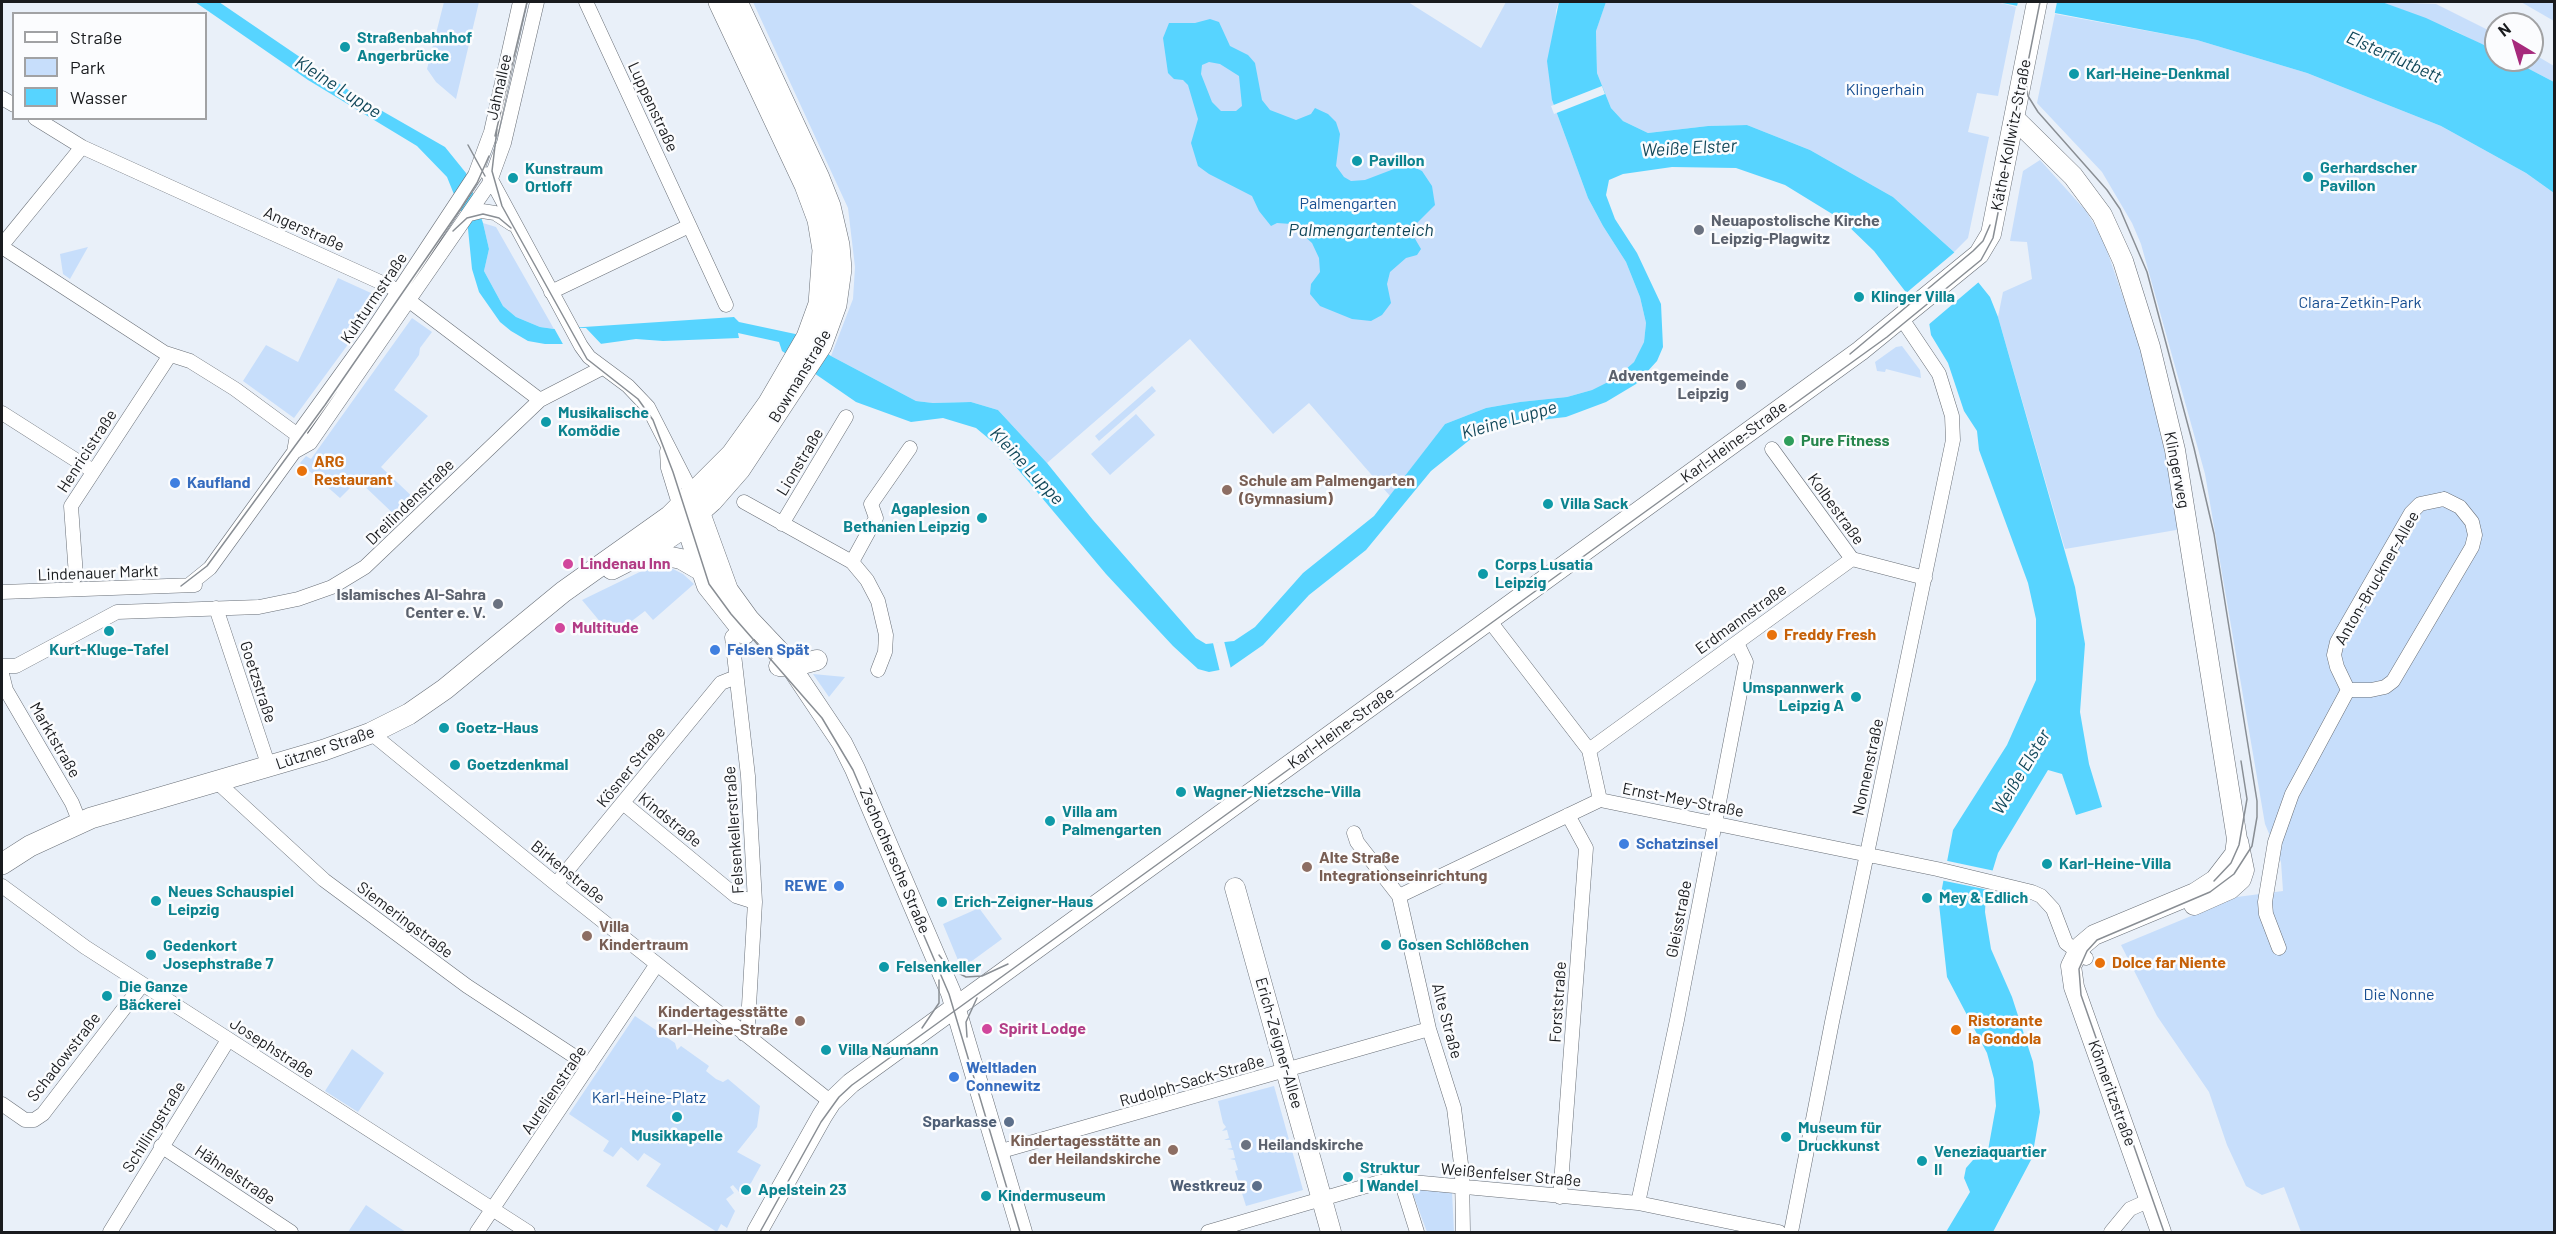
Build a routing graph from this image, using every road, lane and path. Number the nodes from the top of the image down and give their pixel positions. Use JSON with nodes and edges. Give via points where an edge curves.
{"nodes":[{"id":1,"x":520,"y":2,"type":"edge"},
{"id":2,"x":537,"y":2,"type":"edge"},
{"id":3,"x":586,"y":2,"type":"edge"},
{"id":4,"x":719,"y":2,"type":"edge"},
{"id":5,"x":737,"y":2,"type":"edge"},
{"id":6,"x":2037,"y":2,"type":"edge"},
{"id":7,"x":2014,"y":118,"type":"junction"},
{"id":8,"x":38,"y":120,"type":"edge"},
{"id":9,"x":82,"y":147,"type":"junction"},
{"id":10,"x":482,"y":162,"type":"junction"},
{"id":11,"x":491,"y":180,"type":"junction"},
{"id":12,"x":473,"y":212,"type":"junction"},
{"id":13,"x":689,"y":226,"type":"junction"},
{"id":14,"x":519,"y":232,"type":"junction"},
{"id":15,"x":2,"y":246,"type":"edge"},
{"id":16,"x":1970,"y":262,"type":"joint"},
{"id":17,"x":398,"y":292,"type":"junction"},
{"id":18,"x":551,"y":292,"type":"junction"},
{"id":19,"x":411,"y":301,"type":"junction"},
{"id":20,"x":726,"y":305,"type":"dead end"},
{"id":21,"x":1908,"y":314,"type":"junction"},
{"id":22,"x":814,"y":341,"type":"junction"},
{"id":23,"x":171,"y":355,"type":"junction"},
{"id":24,"x":602,"y":368,"type":"junction"},
{"id":25,"x":540,"y":400,"type":"junction"},
{"id":26,"x":2,"y":413,"type":"edge"},
{"id":27,"x":846,"y":417,"type":"dead end"},
{"id":28,"x":297,"y":435,"type":"junction"},
{"id":29,"x":310,"y":443,"type":"junction"},
{"id":30,"x":910,"y":448,"type":"dead end"},
{"id":31,"x":1772,"y":449,"type":"dead end"},
{"id":32,"x":294,"y":452,"type":"junction"},
{"id":33,"x":93,"y":471,"type":"junction"},
{"id":34,"x":744,"y":502,"type":"dead end"},
{"id":35,"x":690,"y":509,"type":"junction"},
{"id":36,"x":782,"y":524,"type":"junction"},
{"id":37,"x":647,"y":552,"type":"junction"},
{"id":38,"x":1852,"y":559,"type":"junction"},
{"id":39,"x":852,"y":562,"type":"junction"},
{"id":40,"x":699,"y":570,"type":"junction"},
{"id":41,"x":76,"y":576,"type":"dead end"},
{"id":42,"x":1925,"y":578,"type":"junction"},
{"id":43,"x":192,"y":585,"type":"joint"},
{"id":44,"x":2,"y":592,"type":"edge"},
{"id":45,"x":563,"y":592,"type":"junction"},
{"id":46,"x":216,"y":608,"type":"junction"},
{"id":47,"x":1489,"y":620,"type":"junction"},
{"id":48,"x":740,"y":628,"type":"junction"},
{"id":49,"x":1737,"y":643,"type":"junction"},
{"id":50,"x":783,"y":663,"type":"junction"},
{"id":51,"x":2,"y":666,"type":"edge"},
{"id":52,"x":878,"y":670,"type":"dead end"},
{"id":53,"x":2,"y":674,"type":"edge"},
{"id":54,"x":736,"y":677,"type":"junction"},
{"id":55,"x":2348,"y":690,"type":"junction"},
{"id":56,"x":371,"y":733,"type":"junction"},
{"id":57,"x":1588,"y":750,"type":"junction"},
{"id":58,"x":269,"y":767,"type":"junction"},
{"id":59,"x":216,"y":781,"type":"junction"},
{"id":60,"x":1600,"y":800,"type":"junction"},
{"id":61,"x":623,"y":803,"type":"junction"},
{"id":62,"x":1568,"y":815,"type":"junction"},
{"id":63,"x":1714,"y":822,"type":"junction"},
{"id":64,"x":80,"y":823,"type":"junction"},
{"id":65,"x":1354,"y":833,"type":"dead end"},
{"id":66,"x":51,"y":837,"type":"junction"},
{"id":67,"x":1867,"y":856,"type":"junction"},
{"id":68,"x":2,"y":864,"type":"edge"},
{"id":69,"x":2237,"y":866,"type":"junction"},
{"id":70,"x":2269,"y":875,"type":"junction"},
{"id":71,"x":2,"y":881,"type":"edge"},
{"id":72,"x":556,"y":884,"type":"junction"},
{"id":73,"x":2,"y":886,"type":"edge"},
{"id":74,"x":1235,"y":888,"type":"dead end"},
{"id":75,"x":1399,"y":896,"type":"junction"},
{"id":76,"x":755,"y":902,"type":"junction"},
{"id":77,"x":2279,"y":948,"type":"dead end"},
{"id":78,"x":2082,"y":955,"type":"junction"},
{"id":79,"x":657,"y":964,"type":"junction"},
{"id":80,"x":142,"y":984,"type":"junction"},
{"id":81,"x":956,"y":1008,"type":"junction"},
{"id":82,"x":1429,"y":1029,"type":"junction"},
{"id":83,"x":744,"y":1034,"type":"junction"},
{"id":84,"x":228,"y":1040,"type":"junction"},
{"id":85,"x":589,"y":1066,"type":"junction"},
{"id":86,"x":1287,"y":1072,"type":"junction"},
{"id":87,"x":831,"y":1102,"type":"junction"},
{"id":88,"x":2,"y":1104,"type":"edge"},
{"id":89,"x":161,"y":1146,"type":"junction"},
{"id":90,"x":998,"y":1152,"type":"junction"},
{"id":91,"x":1401,"y":1181,"type":"junction"},
{"id":92,"x":1462,"y":1187,"type":"junction"},
{"id":93,"x":1560,"y":1197,"type":"junction"},
{"id":94,"x":1322,"y":1198,"type":"junction"},
{"id":95,"x":2150,"y":1200,"type":"junction"},
{"id":96,"x":1638,"y":1203,"type":"junction"},
{"id":97,"x":493,"y":1210,"type":"junction"},
{"id":98,"x":110,"y":1233,"type":"edge"},
{"id":99,"x":291,"y":1233,"type":"edge"},
{"id":100,"x":477,"y":1233,"type":"edge"},
{"id":101,"x":528,"y":1233,"type":"edge"},
{"id":102,"x":757,"y":1233,"type":"edge"},
{"id":103,"x":1022,"y":1233,"type":"edge"},
{"id":104,"x":1208,"y":1233,"type":"edge"},
{"id":105,"x":1331,"y":1233,"type":"edge"},
{"id":106,"x":1417,"y":1233,"type":"edge"},
{"id":107,"x":1463,"y":1233,"type":"edge"},
{"id":108,"x":1779,"y":1233,"type":"edge"},
{"id":109,"x":1791,"y":1233,"type":"edge"},
{"id":110,"x":2111,"y":1233,"type":"edge"},
{"id":111,"x":2161,"y":1233,"type":"edge"}],
"edges":[{"from":1,"to":10,"type":"street","name":"Jahnallee"},
{"from":2,"to":11,"type":"street","name":"Jahnallee","via":[[504,143]]},
{"from":3,"to":13,"type":"street","name":"Luppenstraße"},
{"from":4,"to":22,"type":"main road","name":"Bowmanstraße","via":[[818,220],[824,269]]},
{"from":5,"to":22,"type":"main road","name":"Bowmanstraße","via":[[819,178],[834,219],[840,286],[832,321]]},
{"from":6,"to":7,"type":"main road","name":"Käthe-Kollwitz-Straße"},
{"from":7,"to":16,"type":"main road","name":"Käthe-Kollwitz-Straße","via":[[1991,234]]},
{"from":7,"to":69,"type":"main road","name":"Klingerweg","via":[[2073,176],[2102,215],[2123,261],[2150,347],[2177,460],[2237,838]]},
{"from":8,"to":9,"type":"street","name":"Angerstraße"},
{"from":9,"to":15,"type":"street"},
{"from":9,"to":17,"type":"street","name":"Angerstraße"},
{"from":10,"to":11,"type":"street","name":"Zschochersche Straße"},
{"from":10,"to":17,"type":"street","name":"Kuhturmstraße"},
{"from":11,"to":12,"type":"street","name":"Kuhturmstraße"},
{"from":11,"to":14,"type":"street","name":"Zschochersche Straße"},
{"from":12,"to":14,"type":"street","name":"Zschochersche Straße","via":[[503,216]]},
{"from":12,"to":19,"type":"street","name":"Kuhturmstraße"},
{"from":13,"to":18,"type":"street"},
{"from":13,"to":20,"type":"street","name":"Luppenstraße"},
{"from":14,"to":18,"type":"street","name":"Zschochersche Straße"},
{"from":15,"to":23,"type":"street"},
{"from":16,"to":21,"type":"main road","name":"Karl-Heine-Straße"},
{"from":17,"to":19,"type":"street","name":"Angerstraße"},
{"from":17,"to":28,"type":"street","name":"Kuhturmstraße"},
{"from":18,"to":24,"type":"street","name":"Zschochersche Straße","via":[[582,346]]},
{"from":19,"to":25,"type":"street","name":"Angerstraße"},
{"from":19,"to":29,"type":"street","name":"Kuhturmstraße"},
{"from":21,"to":42,"type":"street","name":"Nonnenstraße","via":[[1939,374],[1954,423]]},
{"from":21,"to":47,"type":"main road","name":"Karl-Heine-Straße"},
{"from":22,"to":35,"type":"main road","name":"Bowmanstraße","via":[[799,367]]},
{"from":23,"to":28,"type":"street","via":[[190,361],[235,389]]},
{"from":23,"to":33,"type":"street","name":"Henricistraße"},
{"from":24,"to":25,"type":"street","name":"Dreilindenstraße"},
{"from":24,"to":35,"type":"street","name":"Zschochersche Straße","via":[[648,407]]},
{"from":25,"to":46,"type":"street","name":"Dreilindenstraße","via":[[360,572],[298,599],[260,607]]},
{"from":26,"to":33,"type":"street"},
{"from":27,"to":36,"type":"street","name":"Lionstraße"},
{"from":28,"to":29,"type":"street"},
{"from":28,"to":32,"type":"street","name":"Kuhturmstraße"},
{"from":29,"to":32,"type":"street","name":"Kuhturmstraße"},
{"from":30,"to":39,"type":"street","via":[[871,504],[876,518]]},
{"from":31,"to":38,"type":"street","name":"Kolbestraße"},
{"from":32,"to":43,"type":"street","name":"Kuhturmstraße","via":[[210,568]]},
{"from":33,"to":41,"type":"street","name":"Henricistraße","via":[[71,507]]},
{"from":34,"to":36,"type":"street"},
{"from":35,"to":37,"type":"main road","name":"Lützner Straße"},
{"from":35,"to":40,"type":"main road","name":"Zschochersche Straße"},
{"from":35,"to":45,"type":"main road","name":"Lützner Straße"},
{"from":35,"to":50,"type":"main road","name":"Zschochersche Straße","via":[[728,590]]},
{"from":36,"to":39,"type":"street"},
{"from":37,"to":40,"type":"main road","via":[[681,559]]},
{"from":37,"to":45,"type":"main road","name":"Lützner Straße"},
{"from":38,"to":42,"type":"street"},
{"from":38,"to":49,"type":"street","name":"Erdmannstraße"},
{"from":39,"to":52,"type":"street","via":[[867,580],[884,619],[885,652]]},
{"from":40,"to":48,"type":"main road","name":"Zschochersche Straße","via":[[719,604]]},
{"from":42,"to":67,"type":"street","name":"Nonnenstraße"},
{"from":43,"to":44,"type":"street","name":"Lindenauer Markt"},
{"from":45,"to":56,"type":"main road","name":"Lützner Straße","via":[[445,689],[409,714]]},
{"from":46,"to":51,"type":"street","via":[[117,612],[16,666]]},
{"from":46,"to":58,"type":"street","name":"Goetzstraße"},
{"from":47,"to":57,"type":"street"},
{"from":47,"to":81,"type":"main road","name":"Karl-Heine-Straße"},
{"from":48,"to":50,"type":"main road","name":"Zschochersche Straße"},
{"from":48,"to":54,"type":"street","name":"Felsenkellerstraße","via":[[732,637]]},
{"from":49,"to":57,"type":"street","name":"Erdmannstraße"},
{"from":49,"to":63,"type":"street","name":"Gleisstraße","via":[[1746,662]]},
{"from":50,"to":81,"type":"main road","name":"Zschochersche Straße","via":[[842,743]]},
{"from":53,"to":64,"type":"street","name":"Marktstraße","via":[[6,690]]},
{"from":54,"to":61,"type":"street","name":"Kösner Straße","via":[[721,683]]},
{"from":54,"to":76,"type":"street","name":"Felsenkellerstraße","via":[[748,776]]},
{"from":55,"to":55,"type":"street","name":"Anton-Bruckner-Allee","via":[[2371,690],[2393,681],[2472,547],[2472,522],[2454,502],[2432,500],[2411,513],[2337,642],[2334,655]]},
{"from":55,"to":70,"type":"street","via":[[2285,808]]},
{"from":56,"to":58,"type":"main road","name":"Lützner Straße"},
{"from":56,"to":72,"type":"street","name":"Birkenstraße"},
{"from":57,"to":60,"type":"street"},
{"from":58,"to":59,"type":"main road","name":"Lützner Straße"},
{"from":59,"to":64,"type":"main road","name":"Lützner Straße"},
{"from":59,"to":85,"type":"street","name":"Siemeringstraße","via":[[342,894],[467,987]]},
{"from":60,"to":62,"type":"street","name":"Ernst-Mey-Straße"},
{"from":60,"to":63,"type":"street","name":"Ernst-Mey-Straße"},
{"from":61,"to":72,"type":"street","name":"Kösner Straße"},
{"from":61,"to":76,"type":"street","name":"Kindstraße","via":[[736,896]]},
{"from":62,"to":75,"type":"street","name":"Ernst-Mey-Straße"},
{"from":62,"to":93,"type":"street","name":"Forststraße","via":[[1586,848]]},
{"from":63,"to":67,"type":"street","name":"Ernst-Mey-Straße"},
{"from":63,"to":96,"type":"street","name":"Gleisstraße"},
{"from":64,"to":66,"type":"main road","name":"Lützner Straße"},
{"from":65,"to":75,"type":"street","name":"Alte Straße"},
{"from":66,"to":68,"type":"main road","name":"Lützner Straße"},
{"from":66,"to":71,"type":"main road","name":"Lützner Straße"},
{"from":67,"to":78,"type":"street","name":"Ernst-Mey-Straße","via":[[1995,881],[2042,896],[2053,909],[2066,943]]},
{"from":67,"to":109,"type":"street","name":"Nonnenstraße"},
{"from":69,"to":70,"type":"street"},
{"from":69,"to":78,"type":"main road","via":[[2205,887],[2094,935]]},
{"from":70,"to":77,"type":"street","via":[[2266,914]]},
{"from":72,"to":79,"type":"street","name":"Birkenstraße"},
{"from":73,"to":80,"type":"street","name":"Josephstraße"},
{"from":74,"to":86,"type":"main road","name":"Erich-Zeigner-Allee"},
{"from":75,"to":82,"type":"street","name":"Alte Straße"},
{"from":76,"to":83,"type":"street","name":"Felsenkellerstraße","via":[[748,1023]]},
{"from":78,"to":95,"type":"main road","name":"Könneritzstraße","via":[[2071,972],[2077,996]]},
{"from":79,"to":83,"type":"street","name":"Birkenstraße"},
{"from":79,"to":85,"type":"street","name":"Aurelienstraße"},
{"from":80,"to":84,"type":"street","name":"Josephstraße"},
{"from":80,"to":88,"type":"street","name":"Schadowstraße","via":[[43,1114],[25,1120]]},
{"from":81,"to":87,"type":"main road","name":"Karl-Heine-Straße","via":[[851,1083]]},
{"from":81,"to":90,"type":"main road","name":"Zschochersche Straße"},
{"from":82,"to":86,"type":"street","name":"Rudolph-Sack-Straße"},
{"from":82,"to":92,"type":"street","name":"Alte Straße","via":[[1454,1108]]},
{"from":83,"to":87,"type":"street","name":"Birkenstraße"},
{"from":84,"to":89,"type":"street","name":"Schillingstraße"},
{"from":84,"to":97,"type":"street","name":"Josephstraße"},
{"from":85,"to":97,"type":"street","name":"Aurelienstraße"},
{"from":86,"to":90,"type":"street","name":"Rudolph-Sack-Straße"},
{"from":86,"to":94,"type":"main road","name":"Erich-Zeigner-Allee"},
{"from":87,"to":102,"type":"main road","name":"Karl-Heine-Straße"},
{"from":89,"to":98,"type":"street","name":"Schillingstraße"},
{"from":89,"to":99,"type":"street","name":"Hähnelstraße"},
{"from":90,"to":103,"type":"main road","name":"Zschochersche Straße"},
{"from":91,"to":92,"type":"street","name":"Weißenfelser Straße"},
{"from":91,"to":94,"type":"street","name":"Weißenfelser Straße","via":[[1380,1182]]},
{"from":91,"to":106,"type":"street"},
{"from":92,"to":93,"type":"street","name":"Weißenfelser Straße"},
{"from":92,"to":107,"type":"street","name":"Alte Straße"},
{"from":93,"to":96,"type":"street","name":"Weißenfelser Straße"},
{"from":94,"to":104,"type":"street","name":"Weißenfelser Straße"},
{"from":94,"to":105,"type":"main road","name":"Erich-Zeigner-Allee"},
{"from":95,"to":110,"type":"street","via":[[2130,1209]]},
{"from":95,"to":111,"type":"main road","name":"Könneritzstraße"},
{"from":96,"to":108,"type":"street","name":"Weißenfelser Straße"},
{"from":97,"to":100,"type":"street","name":"Aurelienstraße"},
{"from":97,"to":101,"type":"street","name":"Josephstraße"}]}
